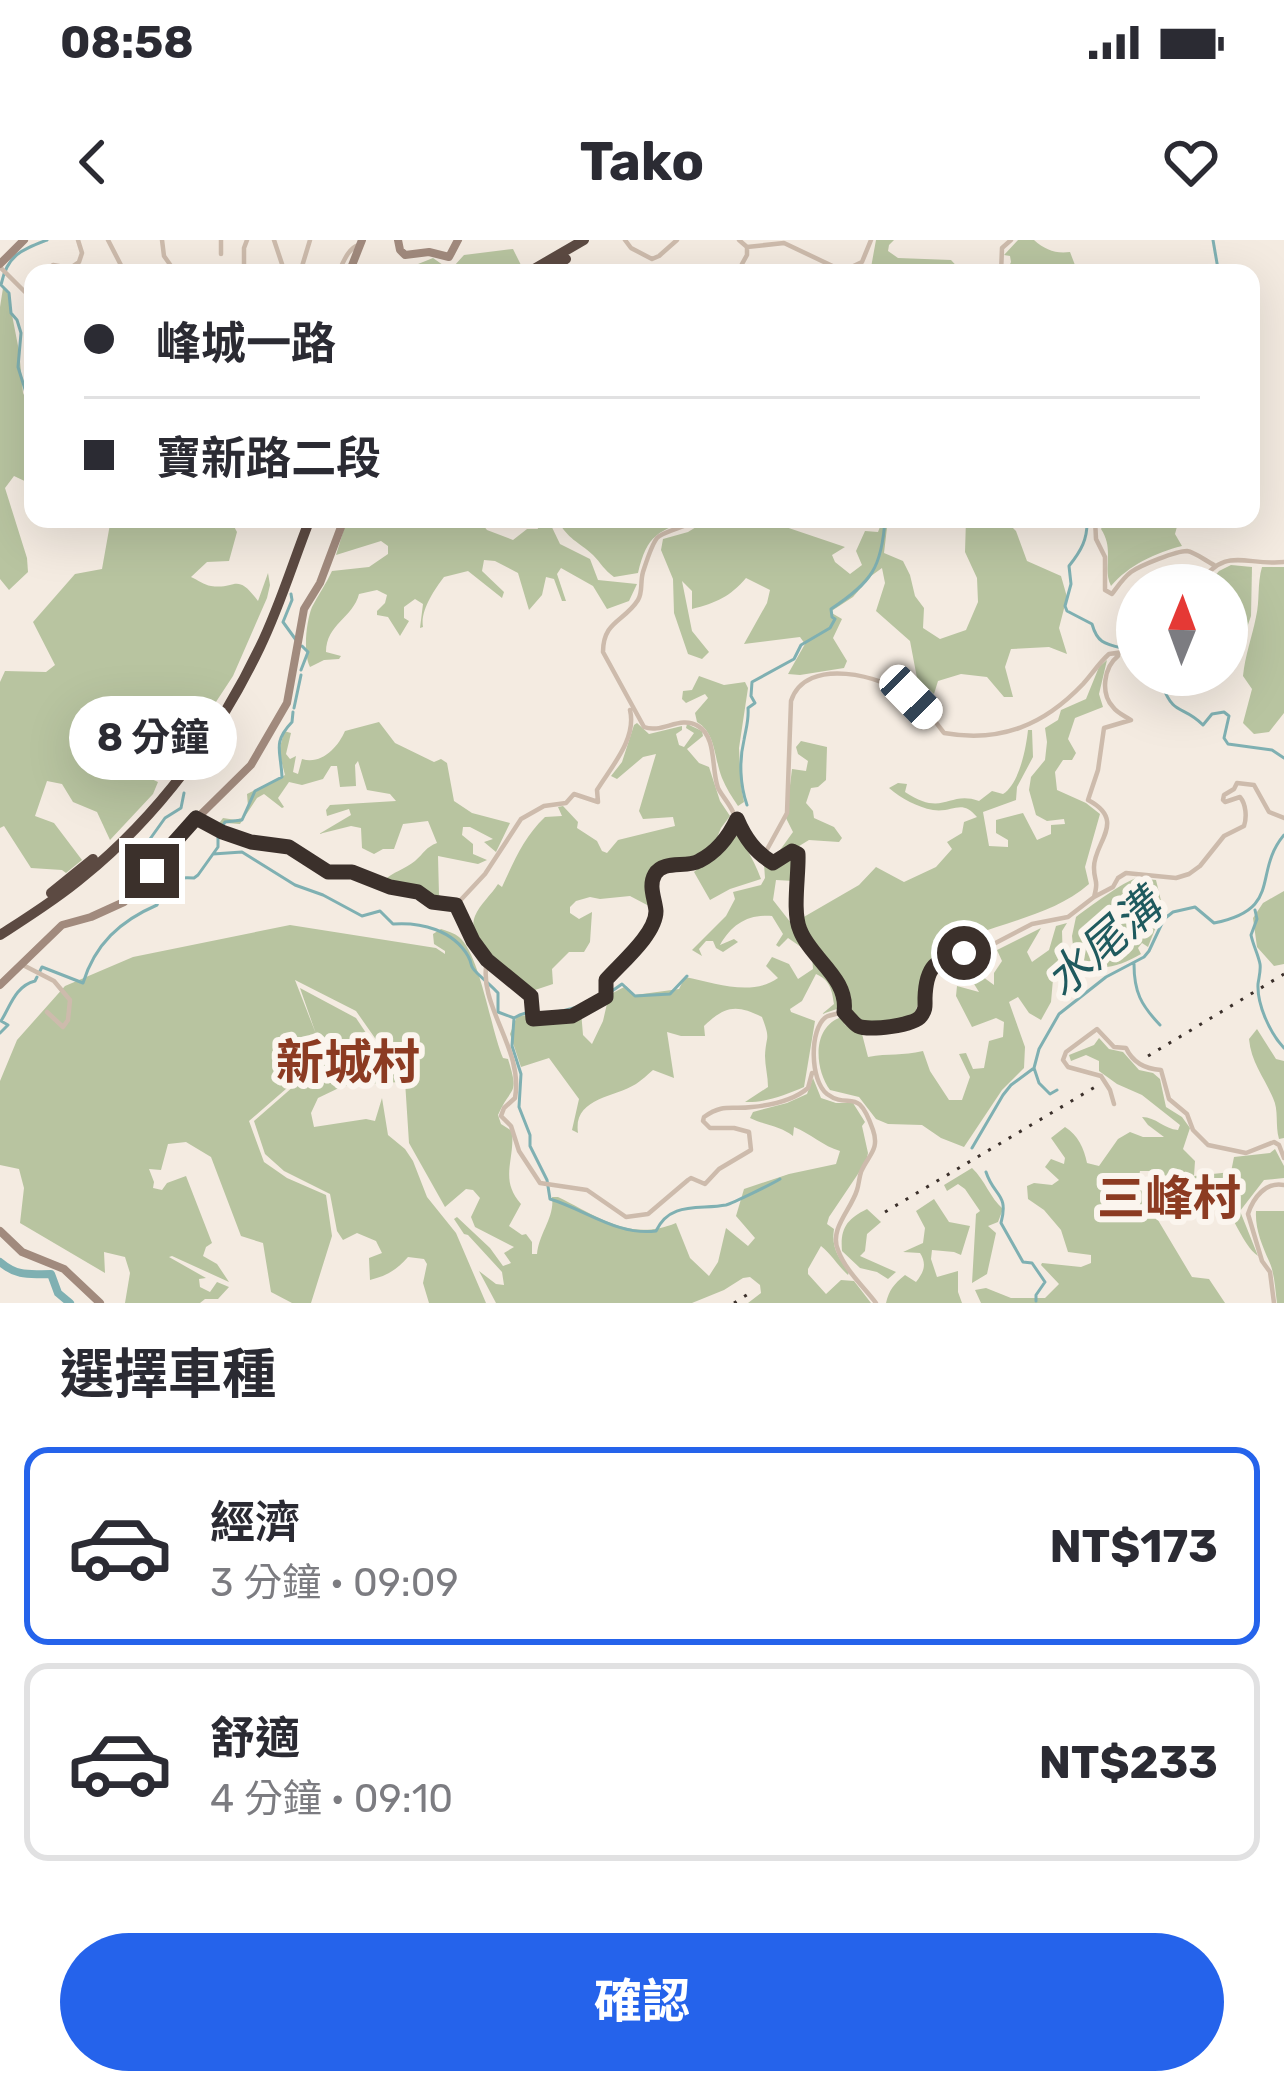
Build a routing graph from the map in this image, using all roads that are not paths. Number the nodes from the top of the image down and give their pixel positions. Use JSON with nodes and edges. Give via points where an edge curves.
{"nodes":[{"id":1,"x":23,"y":240,"type":"edge"},
{"id":2,"x":220,"y":240,"type":"edge"},
{"id":3,"x":398,"y":240,"type":"edge"},
{"id":4,"x":458,"y":240,"type":"edge"},
{"id":5,"x":584,"y":240,"type":"edge"},
{"id":6,"x":597,"y":240,"type":"edge"},
{"id":7,"x":625,"y":240,"type":"edge"},
{"id":8,"x":677,"y":240,"type":"edge"},
{"id":9,"x":740,"y":240,"type":"edge"},
{"id":10,"x":747,"y":247,"type":"junction"},
{"id":11,"x":221,"y":254,"type":"dead end"},
{"id":12,"x":543,"y":264,"type":"edge"},
{"id":13,"x":558,"y":264,"type":"edge"},
{"id":14,"x":742,"y":264,"type":"edge"},
{"id":15,"x":825,"y":264,"type":"edge"},
{"id":16,"x":0,"y":266,"type":"edge"},
{"id":17,"x":24,"y":291,"type":"edge"},
{"id":18,"x":304,"y":528,"type":"edge"},
{"id":19,"x":341,"y":528,"type":"edge"},
{"id":20,"x":683,"y":528,"type":"edge"},
{"id":21,"x":1095,"y":528,"type":"edge"},
{"id":22,"x":1284,"y":562,"type":"edge"},
{"id":23,"x":1151,"y":564,"type":"edge"},
{"id":24,"x":1211,"y":564,"type":"edge"},
{"id":25,"x":1220,"y":564,"type":"edge"},
{"id":26,"x":1116,"y":589,"type":"edge"},
{"id":27,"x":1116,"y":654,"type":"edge"},
{"id":28,"x":1116,"y":660,"type":"edge"},
{"id":29,"x":628,"y":701,"type":"junction"},
{"id":30,"x":196,"y":818,"type":"junction"},
{"id":31,"x":1284,"y":818,"type":"edge"},
{"id":32,"x":737,"y":819,"type":"junction"},
{"id":33,"x":763,"y":857,"type":"junction"},
{"id":34,"x":1094,"y":897,"type":"junction"},
{"id":35,"x":456,"y":905,"type":"junction"},
{"id":36,"x":0,"y":931,"type":"edge"},
{"id":37,"x":487,"y":960,"type":"junction"},
{"id":38,"x":20,"y":964,"type":"junction"},
{"id":39,"x":0,"y":985,"type":"edge"},
{"id":40,"x":47,"y":1012,"type":"dead end"},
{"id":41,"x":844,"y":1012,"type":"junction"},
{"id":42,"x":813,"y":1067,"type":"junction"},
{"id":43,"x":1114,"y":1104,"type":"dead end"},
{"id":44,"x":1284,"y":1158,"type":"edge"},
{"id":45,"x":1284,"y":1185,"type":"edge"},
{"id":46,"x":0,"y":1231,"type":"edge"},
{"id":47,"x":100,"y":1303,"type":"edge"},
{"id":48,"x":876,"y":1303,"type":"edge"},
{"id":49,"x":1274,"y":1303,"type":"edge"}],
"edges":[{"from":1,"to":16,"type":"street"},
{"from":2,"to":11,"type":"street"},
{"from":3,"to":4,"type":"street","via":[[408,256],[449,257]]},
{"from":5,"to":12,"type":"highway"},
{"from":6,"to":13,"type":"highway"},
{"from":7,"to":8,"type":"street","via":[[652,259]]},
{"from":9,"to":10,"type":"street"},
{"from":10,"to":14,"type":"street"},
{"from":10,"to":15,"type":"street","via":[[784,243]]},
{"from":16,"to":17,"type":"street"},
{"from":18,"to":36,"type":"highway","via":[[262,644],[196,757],[100,862]]},
{"from":19,"to":30,"type":"street","via":[[304,609],[286,703],[251,765]]},
{"from":20,"to":29,"type":"street","via":[[656,539],[640,598],[603,638]]},
{"from":21,"to":26,"type":"street","via":[[1105,590]]},
{"from":22,"to":25,"type":"street"},
{"from":23,"to":24,"type":"street","via":[[1190,551]]},
{"from":27,"to":33,"type":"street","via":[[1051,712],[1000,736],[944,733],[911,697],[854,674],[806,681],[791,700],[787,813]]},
{"from":28,"to":34,"type":"street","via":[[1107,692],[1113,709],[1131,721],[1104,728],[1088,797],[1105,814],[1107,832],[1093,866]]},
{"from":29,"to":32,"type":"street","via":[[649,730],[683,722],[703,729],[720,792]]},
{"from":29,"to":35,"type":"street","via":[[631,727],[598,802],[574,794],[520,819]]},
{"from":30,"to":35,"type":"street","via":[[251,842],[289,847],[328,872]]},
{"from":30,"to":38,"type":"street","via":[[124,902],[62,925]]},
{"from":31,"to":34,"type":"street","via":[[1264,807],[1254,785],[1237,783],[1223,800],[1244,801],[1244,826],[1218,841],[1200,866],[1176,878],[1126,874]]},
{"from":32,"to":33,"type":"street"},
{"from":32,"to":37,"type":"street","via":[[729,837],[699,861],[662,866],[654,875],[652,928],[606,980],[606,997],[589,1007],[533,1019],[531,996]]},
{"from":33,"to":41,"type":"street","via":[[773,863],[798,854],[799,928],[830,969]]},
{"from":34,"to":41,"type":"street","via":[[1068,917],[937,962],[912,1024],[860,1027]]},
{"from":35,"to":37,"type":"street"},
{"from":37,"to":42,"type":"street","via":[[484,978],[518,1083],[501,1116],[522,1157],[540,1183],[591,1191],[626,1217],[648,1214],[688,1180],[706,1184],[748,1153],[751,1133],[710,1128],[703,1121],[710,1113],[795,1097],[808,1088]]},
{"from":38,"to":39,"type":"street"},
{"from":38,"to":40,"type":"street","via":[[54,981],[70,1000],[63,1027]]},
{"from":41,"to":42,"type":"street","via":[[820,1024]]},
{"from":42,"to":48,"type":"street","via":[[824,1092],[860,1104],[875,1139],[836,1239]]},
{"from":43,"to":44,"type":"street","via":[[1101,1076],[1063,1060],[1094,1030],[1161,1070],[1169,1099],[1202,1141],[1246,1153],[1274,1142]]},
{"from":45,"to":49,"type":"street","via":[[1263,1190],[1248,1214]]},
{"from":46,"to":47,"type":"street","via":[[22,1252],[64,1269]]}]}
